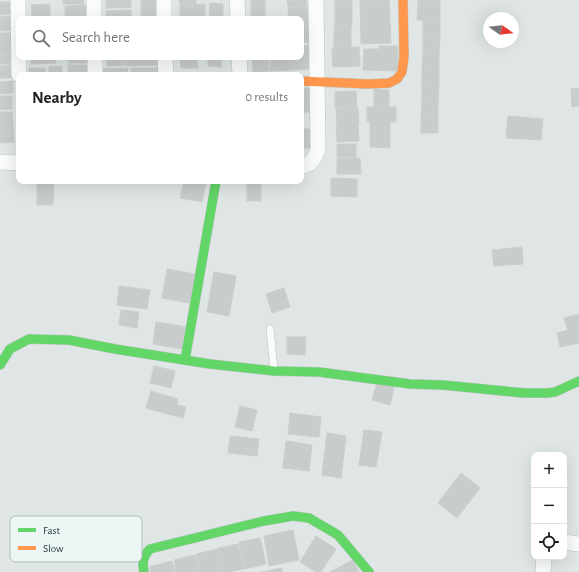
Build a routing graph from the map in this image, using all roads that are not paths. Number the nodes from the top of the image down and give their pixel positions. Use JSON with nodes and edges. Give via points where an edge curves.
{"nodes":[{"id":1,"x":18,"y":0,"type":"edge"},
{"id":2,"x":94,"y":0,"type":"edge"},
{"id":3,"x":164,"y":0,"type":"edge"},
{"id":4,"x":237,"y":0,"type":"edge"},
{"id":5,"x":316,"y":0,"type":"edge"},
{"id":6,"x":403,"y":0,"type":"edge"},
{"id":7,"x":18,"y":16,"type":"edge"},
{"id":8,"x":94,"y":16,"type":"edge"},
{"id":9,"x":164,"y":16,"type":"edge"},
{"id":10,"x":238,"y":16,"type":"edge"},
{"id":11,"x":19,"y":60,"type":"edge"},
{"id":12,"x":95,"y":60,"type":"edge"},
{"id":13,"x":165,"y":60,"type":"edge"},
{"id":14,"x":239,"y":60,"type":"edge"},
{"id":15,"x":19,"y":72,"type":"edge"},
{"id":16,"x":95,"y":72,"type":"edge"},
{"id":17,"x":166,"y":72,"type":"edge"},
{"id":18,"x":240,"y":72,"type":"edge"},
{"id":19,"x":304,"y":81,"type":"edge"},
{"id":20,"x":317,"y":81,"type":"junction"},
{"id":21,"x":0,"y":162,"type":"edge"},
{"id":22,"x":16,"y":162,"type":"edge"},
{"id":23,"x":304,"y":166,"type":"edge"},
{"id":24,"x":215,"y":184,"type":"edge"},
{"id":25,"x":270,"y":329,"type":"dead end"},
{"id":26,"x":185,"y":360,"type":"junction"},
{"id":27,"x":0,"y":365,"type":"edge"},
{"id":28,"x":274,"y":371,"type":"junction"},
{"id":29,"x":579,"y":381,"type":"edge"},
{"id":30,"x":567,"y":542,"type":"edge"},
{"id":31,"x":579,"y":544,"type":"edge"},
{"id":32,"x":544,"y":560,"type":"edge"},
{"id":33,"x":144,"y":572,"type":"edge"},
{"id":34,"x":369,"y":572,"type":"edge"},
{"id":35,"x":543,"y":572,"type":"edge"}],
"edges":[{"from":1,"to":7,"type":"street"},
{"from":2,"to":8,"type":"street"},
{"from":3,"to":9,"type":"street"},
{"from":4,"to":10,"type":"street"},
{"from":5,"to":20,"type":"street"},
{"from":6,"to":20,"type":"street","via":[[403,64],[402,72],[397,79],[389,84]]},
{"from":11,"to":15,"type":"street"},
{"from":12,"to":16,"type":"street"},
{"from":13,"to":17,"type":"street"},
{"from":14,"to":18,"type":"street"},
{"from":19,"to":20,"type":"street"},
{"from":20,"to":23,"type":"street","via":[[318,150],[316,157]]},
{"from":21,"to":22,"type":"street"},
{"from":24,"to":26,"type":"street"},
{"from":25,"to":28,"type":"lane"},
{"from":26,"to":27,"type":"street","via":[[69,340],[29,339],[10,349]]},
{"from":26,"to":28,"type":"street"},
{"from":28,"to":29,"type":"street","via":[[319,372],[410,384],[524,393],[555,392]]},
{"from":30,"to":31,"type":"street"},
{"from":32,"to":35,"type":"street"},
{"from":33,"to":34,"type":"street","via":[[142,561],[144,554],[150,549],[293,516],[308,518],[338,535]]}]}
